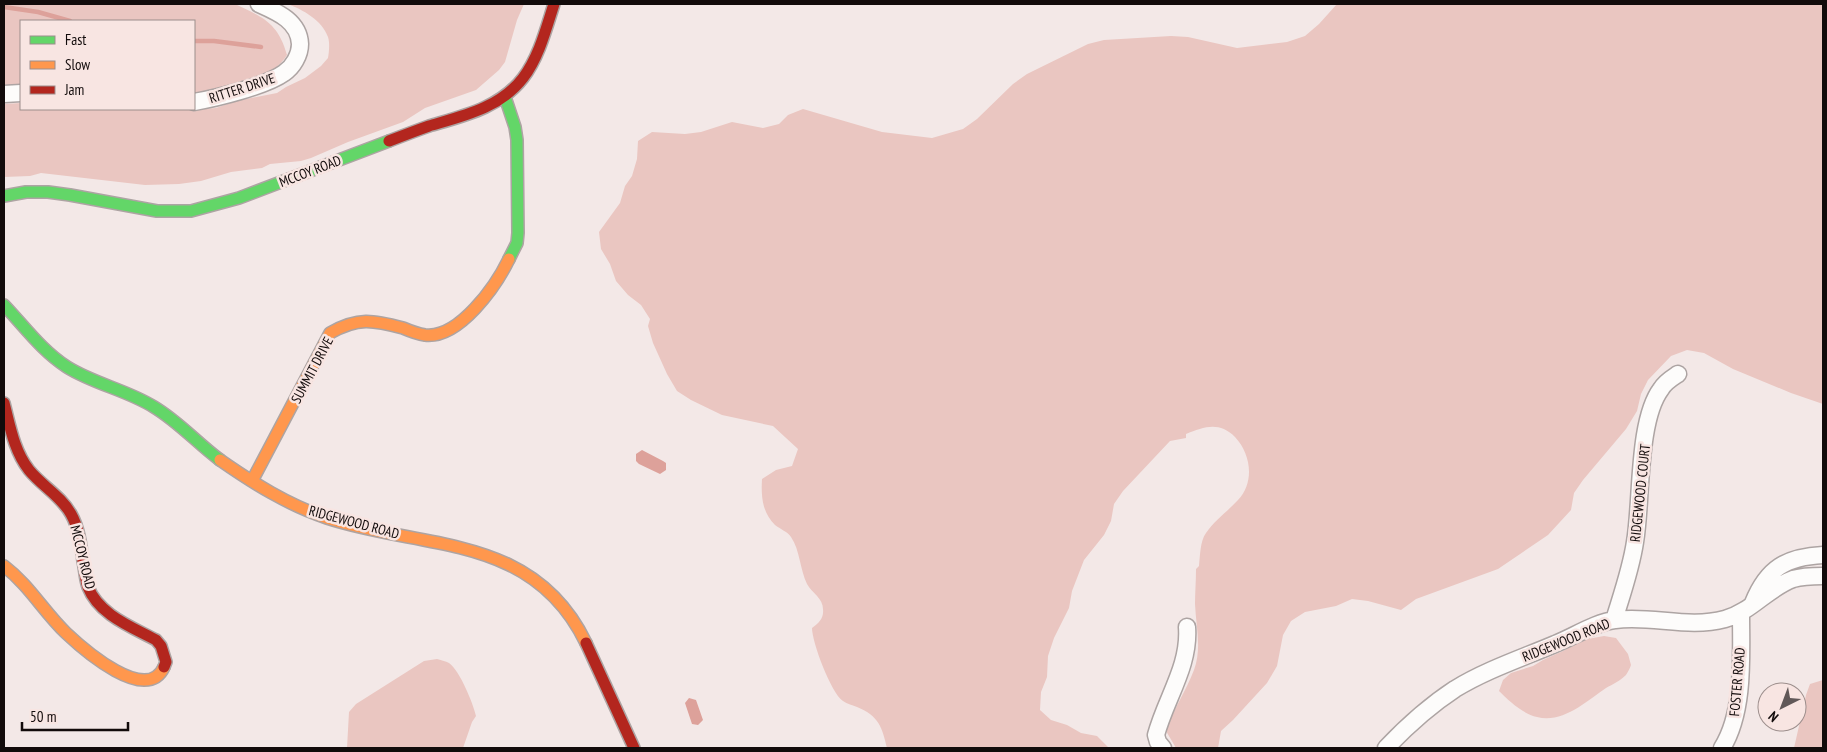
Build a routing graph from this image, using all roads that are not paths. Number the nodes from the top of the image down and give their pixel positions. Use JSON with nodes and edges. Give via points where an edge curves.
{"nodes":[{"id":1,"x":259,"y":4,"type":"edge"},
{"id":2,"x":554,"y":4,"type":"edge"},
{"id":3,"x":20,"y":93,"type":"edge"},
{"id":4,"x":4,"y":94,"type":"edge"},
{"id":5,"x":505,"y":97,"type":"junction"},
{"id":6,"x":195,"y":102,"type":"edge"},
{"id":7,"x":4,"y":196,"type":"edge"},
{"id":8,"x":4,"y":304,"type":"edge"},
{"id":9,"x":1678,"y":374,"type":"dead end"},
{"id":10,"x":4,"y":403,"type":"edge"},
{"id":11,"x":252,"y":481,"type":"junction"},
{"id":12,"x":1823,"y":555,"type":"edge"},
{"id":13,"x":4,"y":566,"type":"edge"},
{"id":14,"x":1823,"y":576,"type":"edge"},
{"id":15,"x":1746,"y":609,"type":"junction"},
{"id":16,"x":1614,"y":620,"type":"junction"},
{"id":17,"x":1187,"y":626,"type":"dead end"},
{"id":18,"x":634,"y":748,"type":"edge"},
{"id":19,"x":1163,"y":748,"type":"edge"},
{"id":20,"x":1386,"y":748,"type":"edge"},
{"id":21,"x":1722,"y":748,"type":"edge"}],
"edges":[{"from":1,"to":6,"type":"street","name":"RITTER DRIVE","via":[[284,16],[299,35],[300,48],[292,66],[278,78]]},
{"from":2,"to":5,"type":"street","name":"MCCOY ROAD","via":[[526,75]]},
{"from":3,"to":4,"type":"street"},
{"from":5,"to":7,"type":"street","name":"MCCOY ROAD","via":[[479,110],[199,209],[154,211],[55,193]]},
{"from":5,"to":11,"type":"street","name":"SUMMIT DRIVE","via":[[517,140],[518,233],[514,252],[497,281],[467,316],[442,333],[425,335],[381,322],[364,322],[346,324],[330,333]]},
{"from":8,"to":11,"type":"street","name":"RIDGEWOOD ROAD","via":[[54,358],[84,376],[148,402],[207,450]]},
{"from":9,"to":16,"type":"street","name":"RIDGEWOOD COURT","via":[[1661,387],[1650,410],[1635,541]]},
{"from":10,"to":13,"type":"street","name":"MCCOY ROAD","via":[[22,460],[62,502],[75,521],[90,591],[112,615],[156,640],[166,662],[160,674],[143,682],[110,666],[67,634],[25,584]]},
{"from":11,"to":18,"type":"street","name":"RIDGEWOOD ROAD","via":[[324,517],[479,553],[529,575],[555,598],[576,624]]},
{"from":12,"to":15,"type":"street","name":"FOSTER ROAD","via":[[1784,563],[1771,572]]},
{"from":14,"to":15,"type":"street","name":"RIDGEWOOD ROAD","via":[[1793,579]]},
{"from":15,"to":16,"type":"street","name":"RIDGEWOOD ROAD","via":[[1727,618],[1696,624]]},
{"from":15,"to":21,"type":"street","name":"FOSTER ROAD","via":[[1738,700],[1728,738]]},
{"from":16,"to":20,"type":"street","name":"RIDGEWOOD ROAD","via":[[1456,689],[1430,706]]},
{"from":17,"to":19,"type":"street","via":[[1185,658],[1156,735]]}]}
